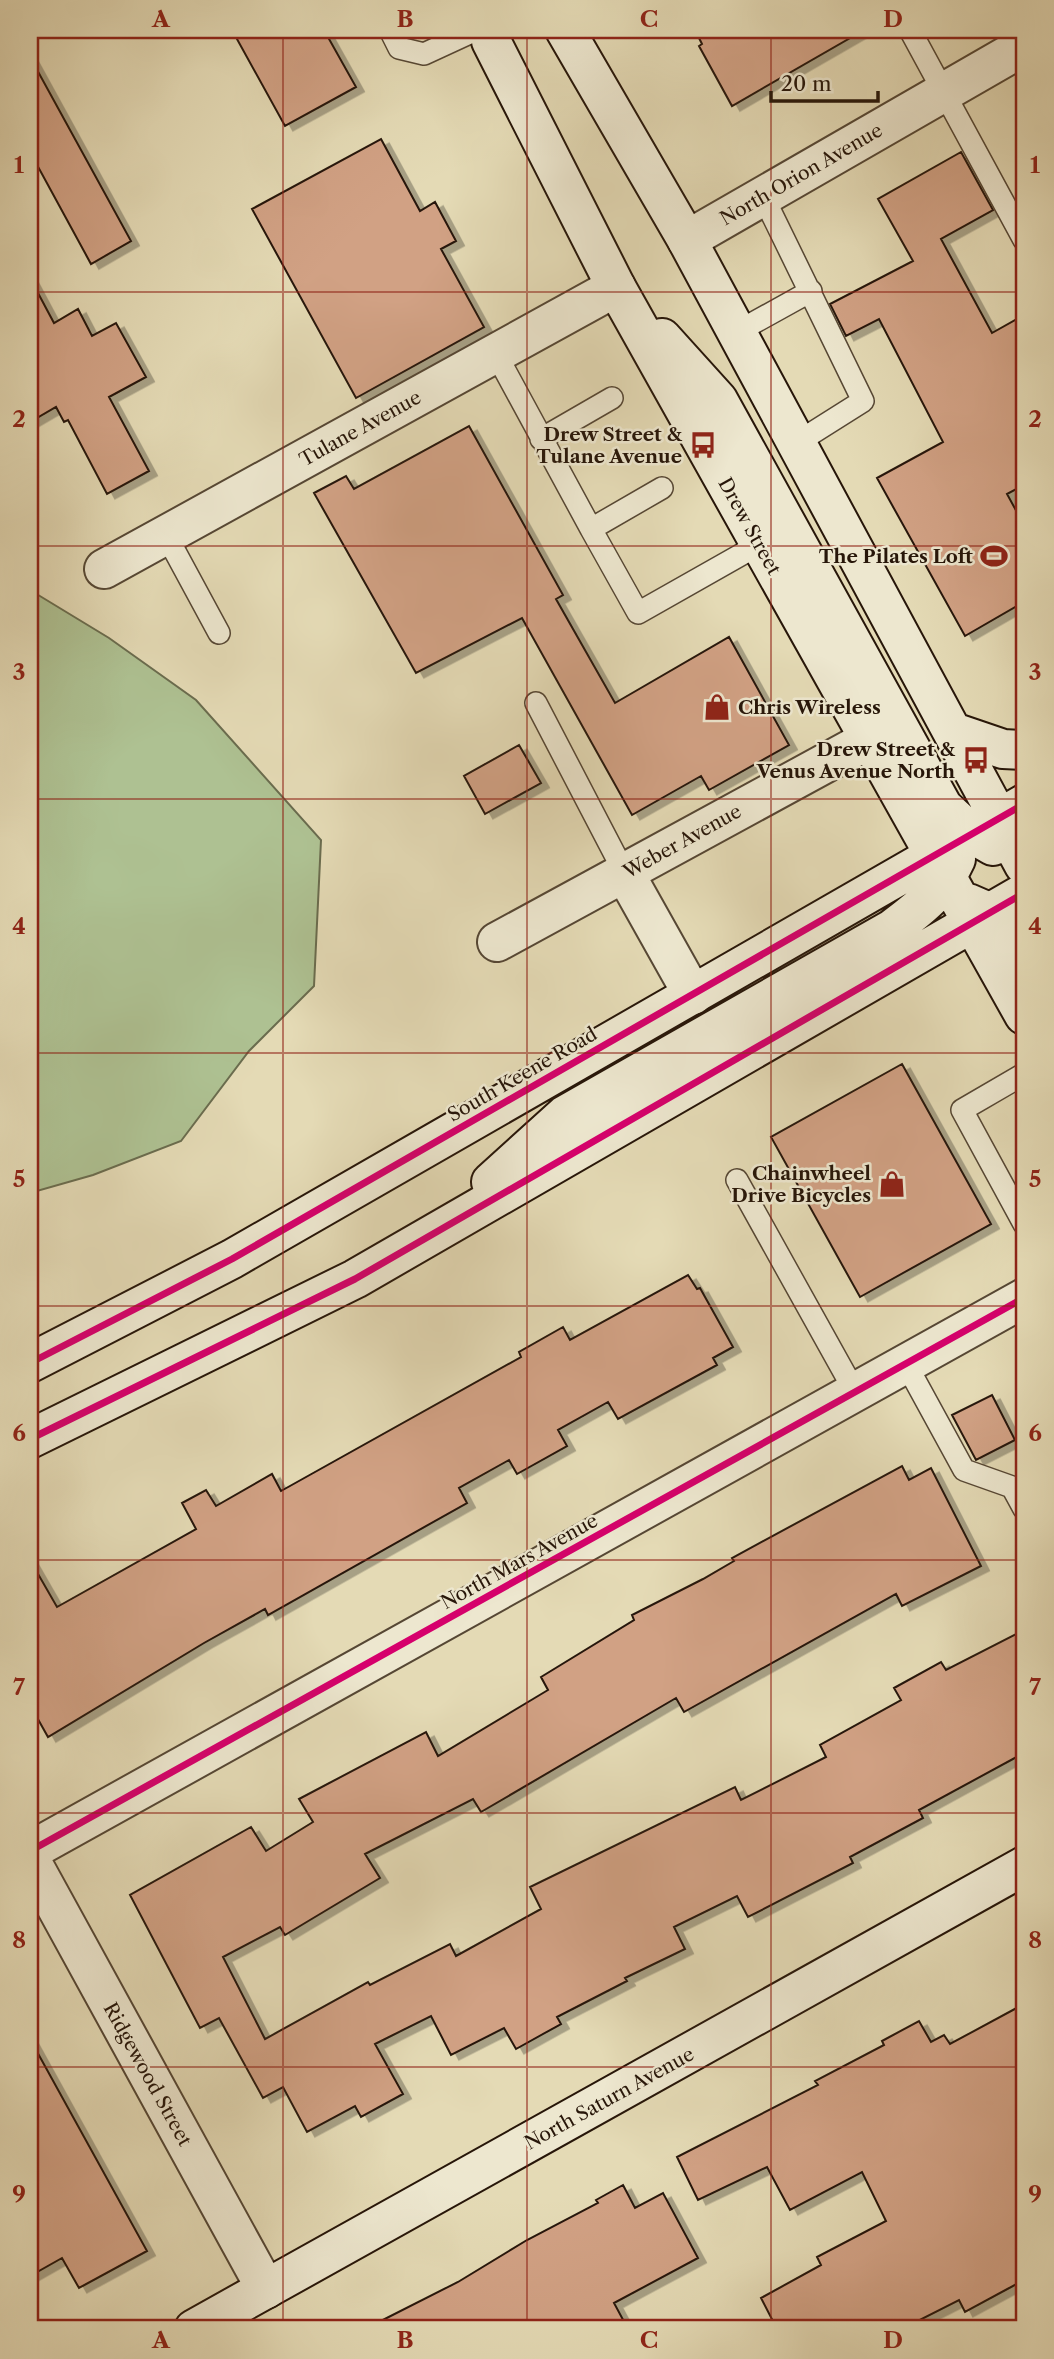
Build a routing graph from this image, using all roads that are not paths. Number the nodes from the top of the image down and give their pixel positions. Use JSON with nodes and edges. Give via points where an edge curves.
{"nodes":[{"id":1,"x":390,"y":30,"type":"edge"},
{"id":2,"x":476,"y":30,"type":"edge"},
{"id":3,"x":490,"y":30,"type":"edge"},
{"id":4,"x":565,"y":30,"type":"edge"},
{"id":5,"x":911,"y":30,"type":"edge"},
{"id":6,"x":1020,"y":41,"type":"edge"},
{"id":7,"x":945,"y":92,"type":"junction"},
{"id":8,"x":763,"y":196,"type":"junction"},
{"id":9,"x":687,"y":240,"type":"junction"},
{"id":10,"x":1024,"y":240,"type":"edge"},
{"id":11,"x":616,"y":287,"type":"junction"},
{"id":12,"x":811,"y":291,"type":"junction"},
{"id":13,"x":737,"y":332,"type":"junction"},
{"id":14,"x":496,"y":354,"type":"junction"},
{"id":15,"x":612,"y":398,"type":"dead end"},
{"id":16,"x":541,"y":439,"type":"junction"},
{"id":17,"x":797,"y":442,"type":"junction"},
{"id":18,"x":662,"y":488,"type":"dead end"},
{"id":19,"x":591,"y":529,"type":"junction"},
{"id":20,"x":166,"y":535,"type":"junction"},
{"id":21,"x":760,"y":544,"type":"junction"},
{"id":22,"x":104,"y":569,"type":"dead end"},
{"id":23,"x":219,"y":633,"type":"dead end"},
{"id":24,"x":537,"y":703,"type":"dead end"},
{"id":25,"x":956,"y":733,"type":"junction"},
{"id":26,"x":868,"y":740,"type":"junction"},
{"id":27,"x":1024,"y":750,"type":"edge"},
{"id":28,"x":1023,"y":861,"type":"edge"},
{"id":29,"x":624,"y":872,"type":"junction"},
{"id":30,"x":982,"y":877,"type":"edge"},
{"id":31,"x":497,"y":942,"type":"dead end"},
{"id":32,"x":693,"y":995,"type":"junction"},
{"id":33,"x":1021,"y":1009,"type":"edge"},
{"id":34,"x":1024,"y":1074,"type":"edge"},
{"id":35,"x":737,"y":1180,"type":"dead end"},
{"id":36,"x":1024,"y":1224,"type":"edge"},
{"id":37,"x":1024,"y":1298,"type":"edge"},
{"id":38,"x":30,"y":1363,"type":"edge"},
{"id":39,"x":906,"y":1364,"type":"junction"},
{"id":40,"x":855,"y":1392,"type":"junction"},
{"id":41,"x":30,"y":1439,"type":"edge"},
{"id":42,"x":1024,"y":1509,"type":"edge"},
{"id":43,"x":30,"y":1852,"type":"edge"},
{"id":44,"x":30,"y":1859,"type":"edge"},
{"id":45,"x":1024,"y":1866,"type":"edge"},
{"id":46,"x":266,"y":2289,"type":"junction"},
{"id":47,"x":194,"y":2329,"type":"edge"}],
"edges":[{"from":1,"to":2,"type":"lane","via":[[399,48],[424,54]]},
{"from":3,"to":11,"type":"main road","name":"Drew Street","via":[[491,41]]},
{"from":4,"to":9,"type":"main road","name":"Drew Street"},
{"from":5,"to":7,"type":"lane"},
{"from":6,"to":7,"type":"main road","name":"North Orion Avenue"},
{"from":7,"to":8,"type":"main road","name":"North Orion Avenue"},
{"from":7,"to":10,"type":"lane"},
{"from":8,"to":9,"type":"main road","name":"North Orion Avenue"},
{"from":8,"to":12,"type":"lane"},
{"from":9,"to":13,"type":"main road","name":"Drew Street"},
{"from":11,"to":14,"type":"main road","name":"Tulane Avenue"},
{"from":11,"to":21,"type":"main road","name":"Drew Street"},
{"from":11,"to":30,"type":"main road","via":[[718,400]]},
{"from":12,"to":13,"type":"lane"},
{"from":12,"to":17,"type":"lane","via":[[863,401]]},
{"from":13,"to":17,"type":"main road","name":"Drew Street"},
{"from":14,"to":16,"type":"lane"},
{"from":14,"to":20,"type":"main road","name":"Tulane Avenue"},
{"from":15,"to":16,"type":"lane"},
{"from":16,"to":19,"type":"lane"},
{"from":17,"to":25,"type":"main road","name":"Drew Street"},
{"from":18,"to":19,"type":"lane"},
{"from":19,"to":21,"type":"lane","via":[[638,612]]},
{"from":20,"to":22,"type":"main road","name":"Tulane Avenue"},
{"from":20,"to":23,"type":"lane"},
{"from":21,"to":26,"type":"main road","name":"Drew Street"},
{"from":24,"to":29,"type":"lane"},
{"from":25,"to":27,"type":"main road","via":[[1003,749]]},
{"from":25,"to":30,"type":"main road","name":"Drew Street"},
{"from":26,"to":29,"type":"main road","name":"Weber Avenue"},
{"from":26,"to":30,"type":"main road","name":"Drew Street"},
{"from":28,"to":30,"type":"main road"},
{"from":28,"to":30,"type":"main road","name":"Drew Street"},
{"from":29,"to":31,"type":"main road","name":"Weber Avenue"},
{"from":29,"to":32,"type":"main road"},
{"from":30,"to":32,"type":"main road","name":"South Keene Road","via":[[867,895]]},
{"from":30,"to":33,"type":"main road","name":"Drew Street"},
{"from":30,"to":41,"type":"main road","via":[[435,1233],[355,1279]]},
{"from":32,"to":38,"type":"main road","name":"South Keene Road","via":[[232,1259]]},
{"from":34,"to":36,"type":"lane","via":[[962,1110]]},
{"from":35,"to":40,"type":"lane"},
{"from":37,"to":39,"type":"main road","name":"North Mars Avenue"},
{"from":39,"to":40,"type":"main road","name":"North Mars Avenue"},
{"from":39,"to":42,"type":"lane","via":[[964,1470],[1012,1487]]},
{"from":40,"to":43,"type":"main road","name":"North Mars Avenue"},
{"from":44,"to":46,"type":"main road","name":"Ridgewood Street"},
{"from":45,"to":46,"type":"main road","name":"North Saturn Avenue"},
{"from":46,"to":47,"type":"main road","name":"North Saturn Avenue"}]}
